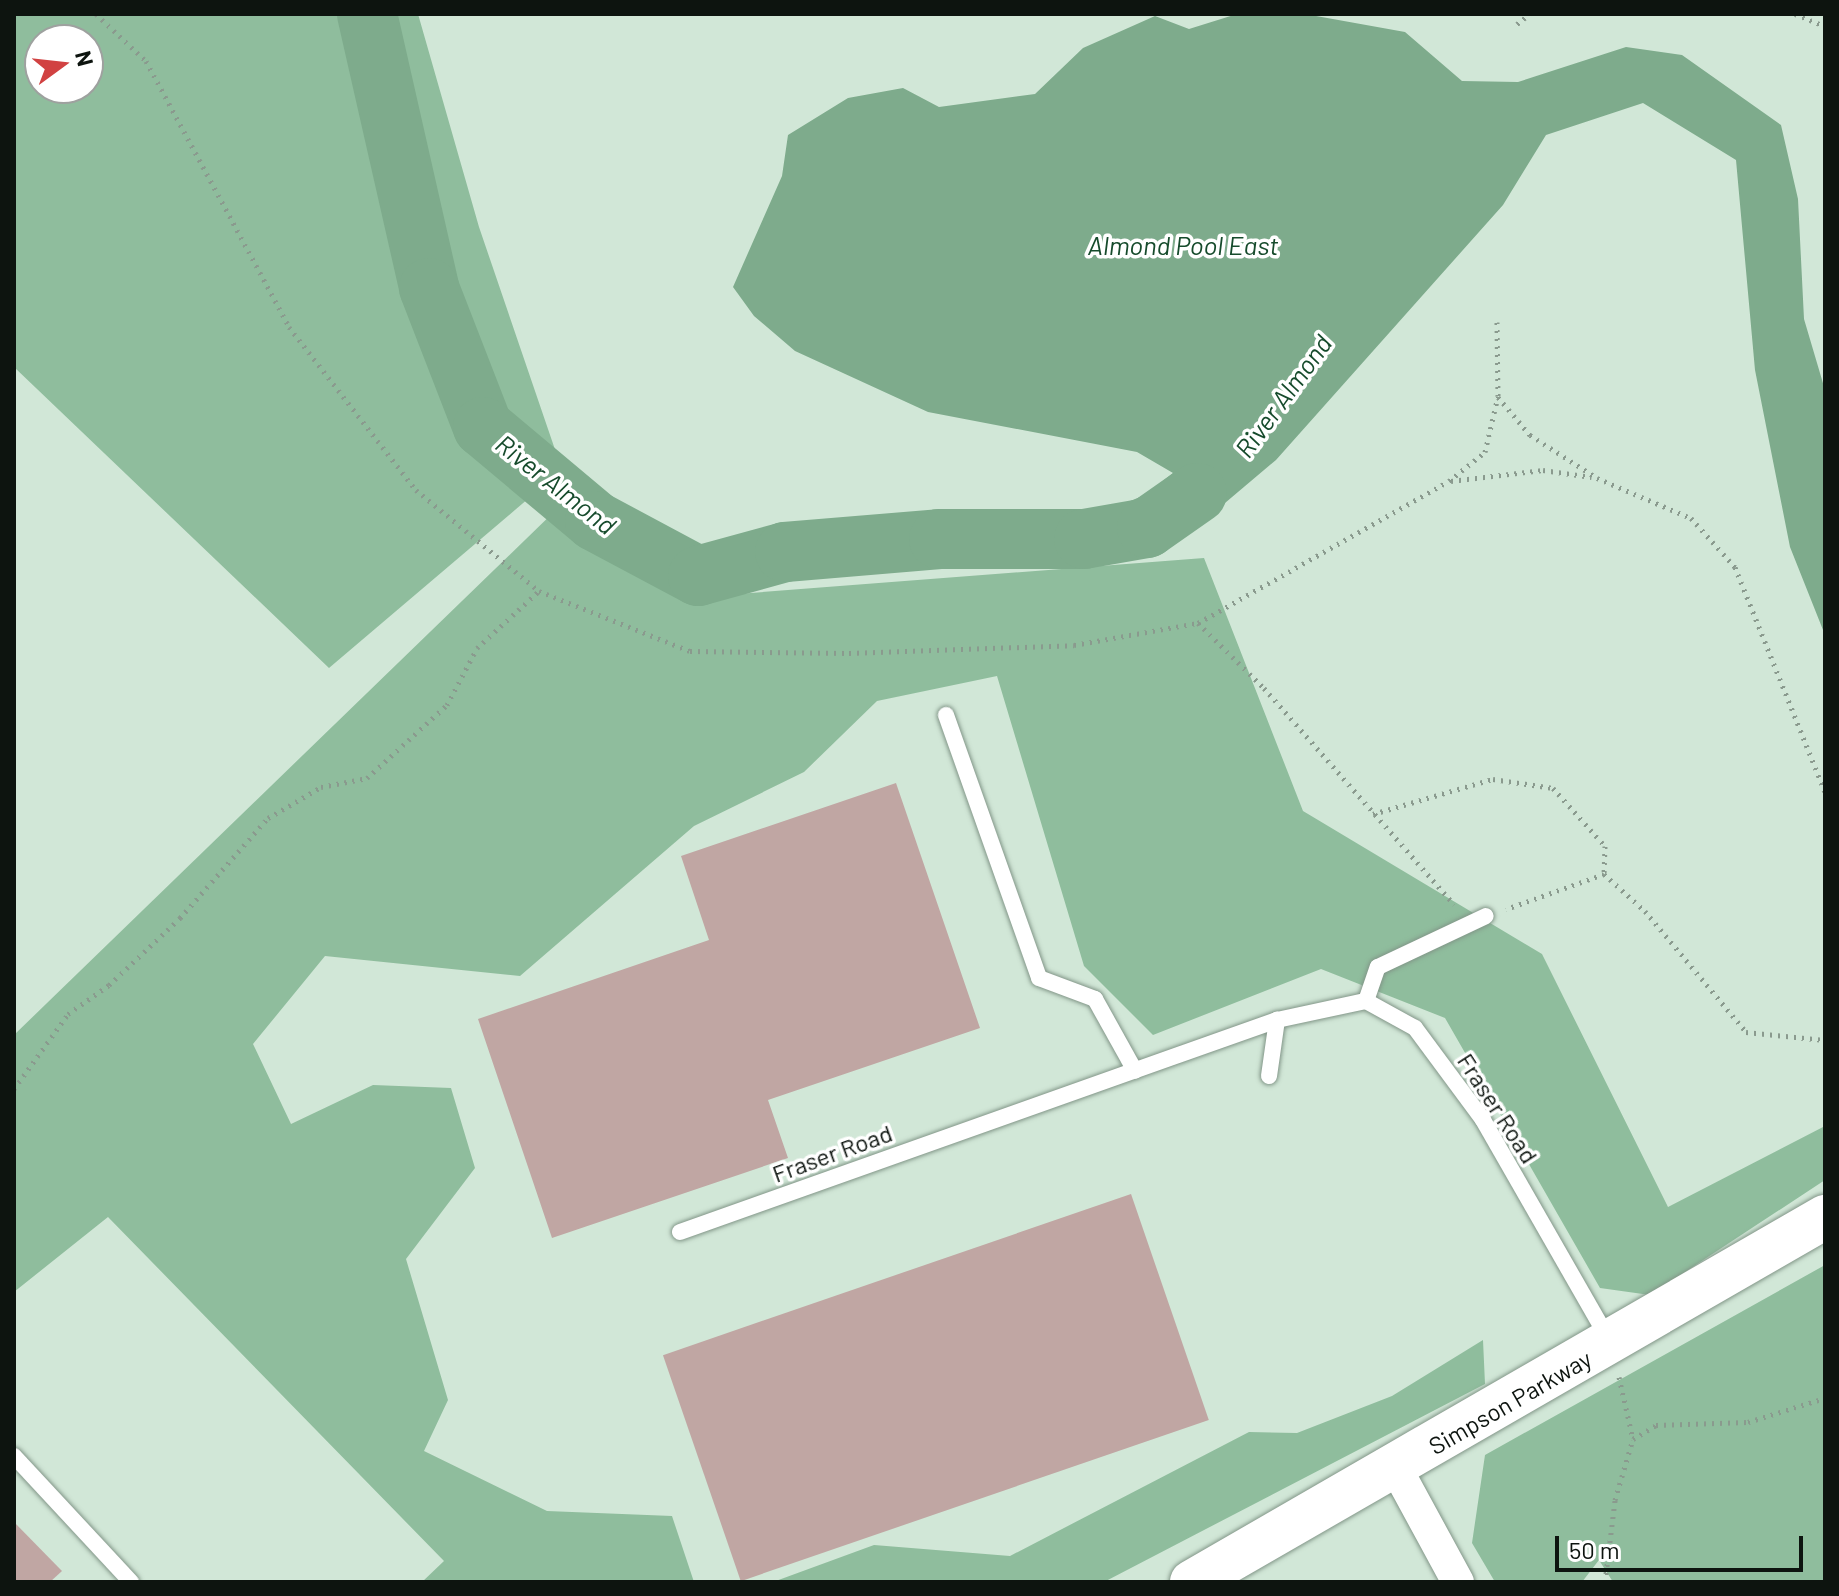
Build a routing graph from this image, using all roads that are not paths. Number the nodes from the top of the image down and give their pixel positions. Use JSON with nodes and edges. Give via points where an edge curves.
{"nodes":[{"id":1,"x":946,"y":715,"type":"dead end"},
{"id":2,"x":1486,"y":916,"type":"road end"},
{"id":3,"x":1366,"y":1001,"type":"junction"},
{"id":4,"x":1277,"y":1020,"type":"junction"},
{"id":5,"x":1135,"y":1071,"type":"junction"},
{"id":6,"x":1269,"y":1076,"type":"dead end"},
{"id":7,"x":1825,"y":1217,"type":"edge"},
{"id":8,"x":680,"y":1232,"type":"dead end"},
{"id":9,"x":1611,"y":1343,"type":"junction"},
{"id":10,"x":14,"y":1456,"type":"edge"},
{"id":11,"x":1396,"y":1468,"type":"junction"},
{"id":12,"x":131,"y":1582,"type":"edge"},
{"id":13,"x":1192,"y":1582,"type":"edge"},
{"id":14,"x":1458,"y":1582,"type":"edge"}],
"edges":[{"from":1,"to":5,"type":"lane","via":[[1039,978],[1095,999]]},
{"from":2,"to":3,"type":"lane","via":[[1378,967]]},
{"from":3,"to":4,"type":"lane","name":"Fraser Road"},
{"from":3,"to":9,"type":"lane","name":"Fraser Road","via":[[1415,1028],[1483,1120]]},
{"from":4,"to":5,"type":"lane","name":"Fraser Road"},
{"from":4,"to":6,"type":"lane"},
{"from":5,"to":8,"type":"lane","name":"Fraser Road"},
{"from":7,"to":9,"type":"main road","name":"Simpson Parkway"},
{"from":9,"to":11,"type":"main road","name":"Simpson Parkway"},
{"from":10,"to":12,"type":"lane"},
{"from":11,"to":13,"type":"main road","name":"Simpson Parkway"},
{"from":11,"to":14,"type":"street"}]}
